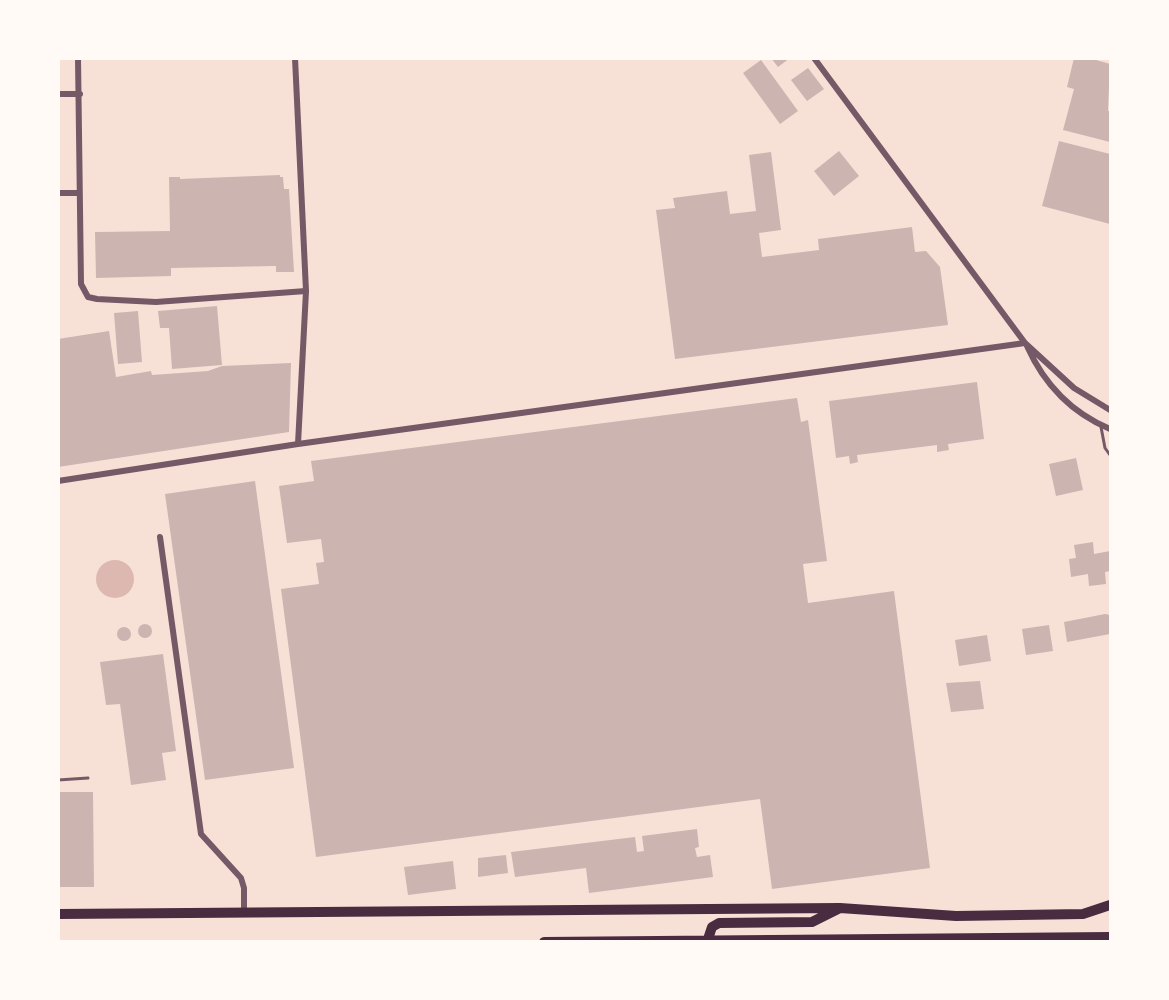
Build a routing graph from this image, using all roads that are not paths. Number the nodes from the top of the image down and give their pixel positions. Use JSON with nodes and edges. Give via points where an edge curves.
{"nodes":[{"id":1,"x":78,"y":58,"type":"edge"},
{"id":2,"x":295,"y":58,"type":"edge"},
{"id":3,"x":814,"y":58,"type":"edge"},
{"id":4,"x":58,"y":94,"type":"edge"},
{"id":5,"x":80,"y":94,"type":"junction"},
{"id":6,"x":58,"y":193,"type":"edge"},
{"id":7,"x":78,"y":193,"type":"junction"},
{"id":8,"x":306,"y":291,"type":"junction"},
{"id":9,"x":1026,"y":343,"type":"junction"},
{"id":10,"x":1110,"y":410,"type":"edge"},
{"id":11,"x":1101,"y":425,"type":"junction"},
{"id":12,"x":1110,"y":429,"type":"edge"},
{"id":13,"x":298,"y":444,"type":"junction"},
{"id":14,"x":1110,"y":455,"type":"edge"},
{"id":15,"x":58,"y":481,"type":"edge"},
{"id":16,"x":160,"y":537,"type":"dead end"},
{"id":17,"x":88,"y":778,"type":"dead end"},
{"id":18,"x":58,"y":780,"type":"edge"},
{"id":19,"x":1110,"y":904,"type":"edge"},
{"id":20,"x":840,"y":908,"type":"junction"},
{"id":21,"x":244,"y":913,"type":"junction"},
{"id":22,"x":58,"y":914,"type":"edge"},
{"id":23,"x":708,"y":939,"type":"junction"},
{"id":24,"x":1110,"y":939,"type":"edge"},
{"id":25,"x":544,"y":942,"type":"edge"}],
"edges":[{"from":1,"to":5,"type":"street"},
{"from":2,"to":8,"type":"street"},
{"from":3,"to":9,"type":"street"},
{"from":4,"to":5,"type":"street"},
{"from":5,"to":7,"type":"street"},
{"from":6,"to":7,"type":"street"},
{"from":7,"to":8,"type":"street","via":[[81,284],[88,297],[156,302]]},
{"from":8,"to":13,"type":"street"},
{"from":9,"to":10,"type":"street","via":[[1074,388]]},
{"from":9,"to":11,"type":"street","via":[[1038,371],[1066,402]]},
{"from":9,"to":13,"type":"street"},
{"from":11,"to":12,"type":"street"},
{"from":11,"to":14,"type":"lane"},
{"from":13,"to":15,"type":"street"},
{"from":16,"to":21,"type":"street","via":[[201,834],[237,871],[244,888]]},
{"from":17,"to":18,"type":"lane"},
{"from":19,"to":20,"type":"main road","via":[[1083,914],[991,915]]},
{"from":20,"to":21,"type":"main road"},
{"from":20,"to":23,"type":"main road","via":[[812,922],[719,923],[712,927]]},
{"from":21,"to":22,"type":"main road"},
{"from":23,"to":24,"type":"main road"},
{"from":23,"to":25,"type":"main road"}]}
